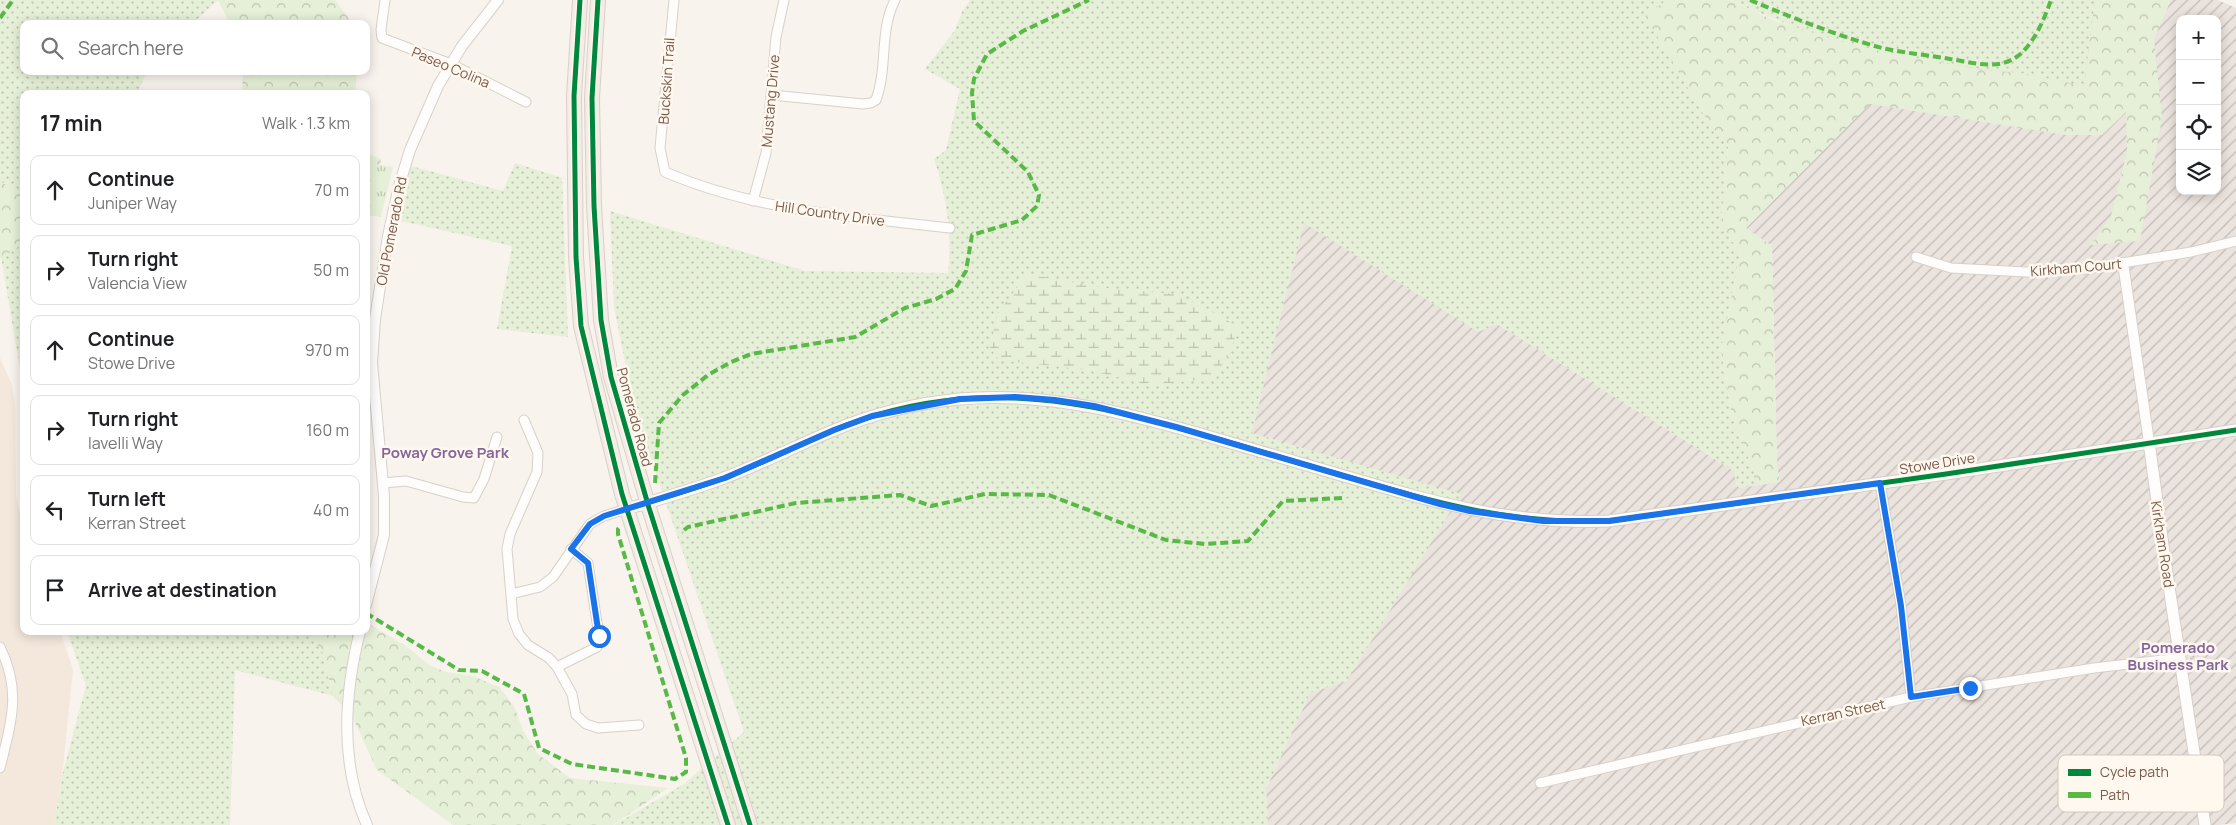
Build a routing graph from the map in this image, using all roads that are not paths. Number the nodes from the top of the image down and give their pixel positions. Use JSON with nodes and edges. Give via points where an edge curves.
{"nodes":[{"id":1,"x":386,"y":0,"type":"edge"},
{"id":2,"x":498,"y":0,"type":"edge"},
{"id":3,"x":580,"y":0,"type":"edge"},
{"id":4,"x":598,"y":0,"type":"edge"},
{"id":5,"x":674,"y":0,"type":"edge"},
{"id":6,"x":784,"y":0,"type":"edge"},
{"id":7,"x":895,"y":0,"type":"edge"},
{"id":8,"x":451,"y":64,"type":"junction"},
{"id":9,"x":772,"y":95,"type":"junction"},
{"id":10,"x":526,"y":102,"type":"dead end"},
{"id":11,"x":662,"y":162,"type":"joint"},
{"id":12,"x":753,"y":200,"type":"junction"},
{"id":13,"x":950,"y":228,"type":"dead end"},
{"id":14,"x":2236,"y":241,"type":"edge"},
{"id":15,"x":1916,"y":258,"type":"dead end"},
{"id":16,"x":2123,"y":263,"type":"junction"},
{"id":17,"x":524,"y":420,"type":"dead end"},
{"id":18,"x":2236,"y":430,"type":"edge"},
{"id":19,"x":497,"y":437,"type":"dead end"},
{"id":20,"x":2149,"y":442,"type":"junction"},
{"id":21,"x":383,"y":483,"type":"junction"},
{"id":22,"x":1880,"y":483,"type":"junction"},
{"id":23,"x":647,"y":503,"type":"junction"},
{"id":24,"x":627,"y":509,"type":"junction"},
{"id":25,"x":571,"y":549,"type":"junction"},
{"id":26,"x":370,"y":589,"type":"edge"},
{"id":27,"x":511,"y":594,"type":"junction"},
{"id":28,"x":359,"y":635,"type":"edge"},
{"id":29,"x":0,"y":647,"type":"edge"},
{"id":30,"x":2180,"y":658,"type":"junction"},
{"id":31,"x":557,"y":667,"type":"junction"},
{"id":32,"x":1911,"y":697,"type":"junction"},
{"id":33,"x":639,"y":725,"type":"dead end"},
{"id":34,"x":2195,"y":755,"type":"edge"},
{"id":35,"x":0,"y":768,"type":"edge"},
{"id":36,"x":1540,"y":783,"type":"dead end"},
{"id":37,"x":2203,"y":812,"type":"edge"},
{"id":38,"x":367,"y":825,"type":"edge"},
{"id":39,"x":728,"y":825,"type":"edge"},
{"id":40,"x":750,"y":825,"type":"edge"},
{"id":41,"x":2205,"y":825,"type":"edge"}],
"edges":[{"from":1,"to":8,"type":"street","name":"Paseo Colina","via":[[382,38]]},
{"from":2,"to":8,"type":"street","name":"Old Pomerado Rd"},
{"from":3,"to":24,"type":"main road","via":[[574,96],[576,257],[581,326]]},
{"from":4,"to":23,"type":"main road","name":"Pomerado Road","via":[[592,98],[601,320],[611,377]]},
{"from":5,"to":11,"type":"street","name":"Buckskin Trail","via":[[660,148]]},
{"from":6,"to":9,"type":"street","name":"Mustang Drive","via":[[776,37]]},
{"from":7,"to":9,"type":"street","via":[[885,29],[876,100],[863,104]]},
{"from":8,"to":10,"type":"street","name":"Paseo Colina"},
{"from":8,"to":21,"type":"street","name":"Old Pomerado Rd","via":[[430,100],[410,150],[388,236],[375,319],[372,363]]},
{"from":9,"to":12,"type":"street","name":"Mustang Drive","via":[[766,153]]},
{"from":11,"to":12,"type":"street","name":"Hill Country Drive","via":[[665,172],[678,178]]},
{"from":12,"to":13,"type":"street","name":"Hill Country Drive","via":[[801,211]]},
{"from":14,"to":16,"type":"street","name":"Kirkham Court"},
{"from":15,"to":16,"type":"street","name":"Kirkham Court","via":[[1951,268],[2026,272]]},
{"from":16,"to":20,"type":"street","name":"Kirkham Road"},
{"from":17,"to":27,"type":"street","via":[[538,453],[537,472],[510,534],[507,549]]},
{"from":18,"to":20,"type":"main road","name":"Stowe Drive"},
{"from":19,"to":21,"type":"street","via":[[484,479],[474,498],[406,481]]},
{"from":20,"to":22,"type":"main road","name":"Stowe Drive"},
{"from":20,"to":30,"type":"main road","name":"Kirkham Road"},
{"from":21,"to":26,"type":"street","name":"Old Pomerado Rd","via":[[384,535]]},
{"from":22,"to":23,"type":"main road","name":"Stowe Drive","via":[[1609,521],[1543,521],[1440,504],[1094,406],[1015,397],[960,399],[872,416],[725,478]]},
{"from":22,"to":32,"type":"street","via":[[1901,606]]},
{"from":23,"to":24,"type":"main road","name":"Stowe Drive"},
{"from":23,"to":40,"type":"main road","name":"Pomerado Road"},
{"from":24,"to":25,"type":"street","via":[[590,524]]},
{"from":24,"to":39,"type":"main road"},
{"from":25,"to":27,"type":"street","via":[[553,577],[540,587]]},
{"from":25,"to":31,"type":"street","via":[[588,563],[599,636],[597,647]]},
{"from":27,"to":31,"type":"street","via":[[513,619],[519,634]]},
{"from":28,"to":38,"type":"street","via":[[346,710],[354,786]]},
{"from":29,"to":35,"type":"street","via":[[11,676],[14,700]]},
{"from":30,"to":32,"type":"street","name":"Kerran Street"},
{"from":30,"to":34,"type":"main road","name":"Kirkham Road"},
{"from":31,"to":33,"type":"street","via":[[572,694],[576,715],[586,724],[598,728]]},
{"from":32,"to":36,"type":"street","name":"Kerran Street"},
{"from":37,"to":41,"type":"main road","name":"Kirkham Road"}]}
